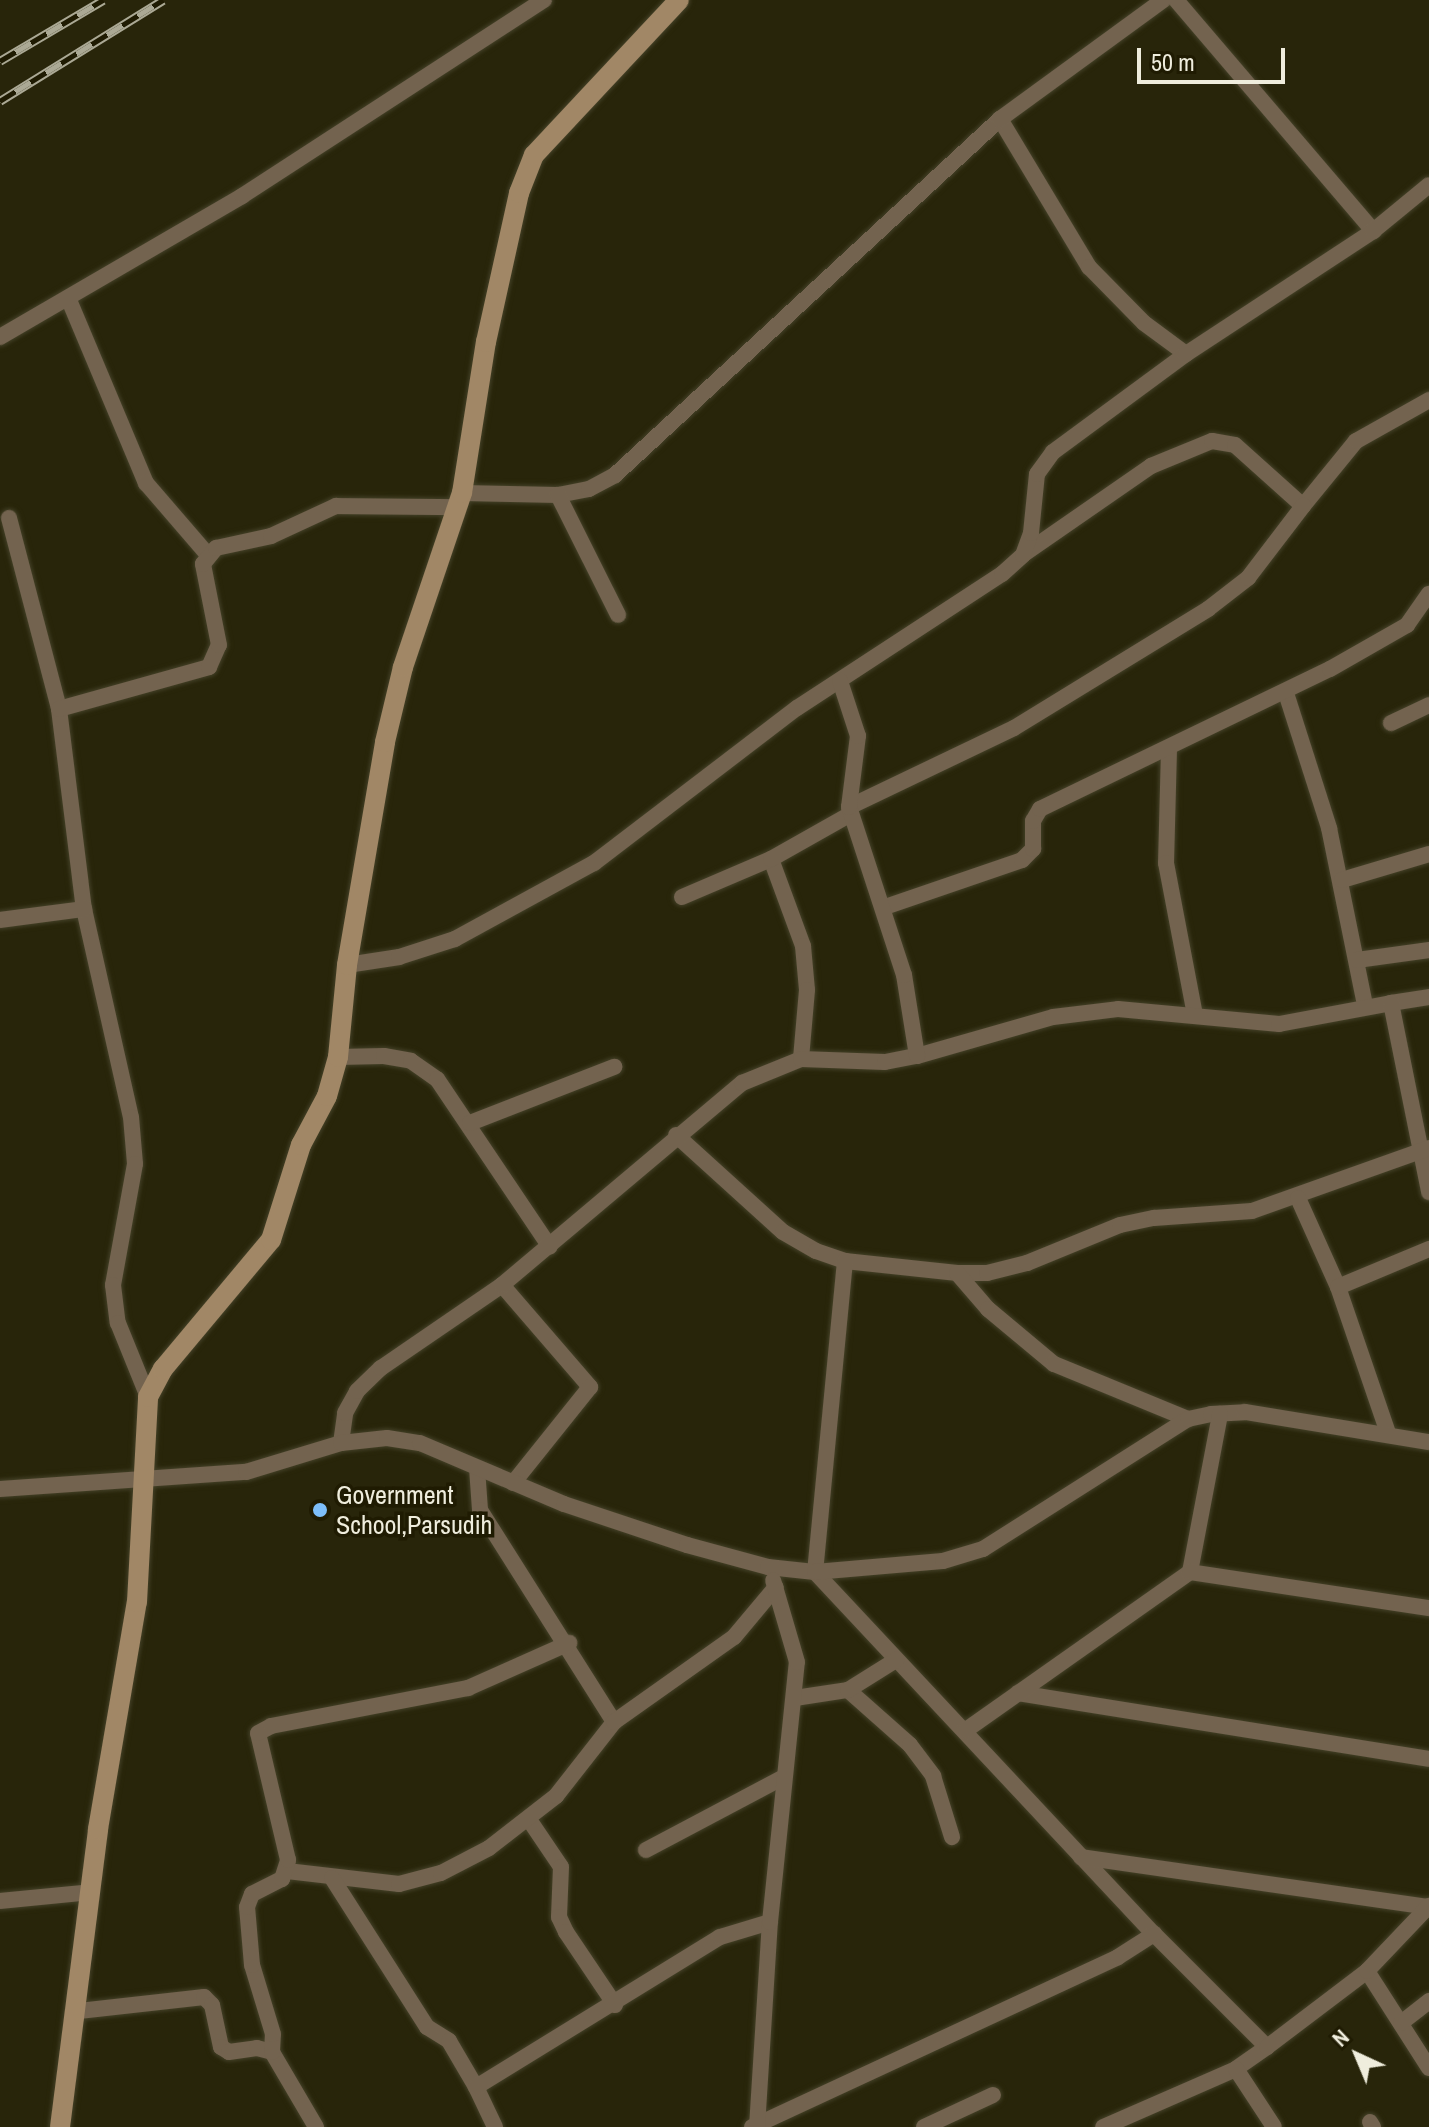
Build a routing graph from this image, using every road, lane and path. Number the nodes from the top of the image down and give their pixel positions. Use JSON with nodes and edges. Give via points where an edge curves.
{"nodes":[{"id":1,"x":544,"y":0,"type":"edge"},
{"id":2,"x":679,"y":0,"type":"edge"},
{"id":3,"x":1163,"y":0,"type":"edge"},
{"id":4,"x":1176,"y":0,"type":"edge"},
{"id":5,"x":1000,"y":119,"type":"junction"},
{"id":6,"x":1429,"y":185,"type":"edge"},
{"id":7,"x":1373,"y":231,"type":"junction"},
{"id":8,"x":69,"y":300,"type":"junction"},
{"id":9,"x":0,"y":337,"type":"edge"},
{"id":10,"x":1186,"y":354,"type":"junction"},
{"id":11,"x":1427,"y":406,"type":"edge"},
{"id":12,"x":558,"y":495,"type":"junction"},
{"id":13,"x":460,"y":500,"type":"junction"},
{"id":14,"x":1303,"y":506,"type":"junction"},
{"id":15,"x":9,"y":518,"type":"dead end"},
{"id":16,"x":207,"y":554,"type":"junction"},
{"id":17,"x":1023,"y":555,"type":"junction"},
{"id":18,"x":1429,"y":594,"type":"edge"},
{"id":19,"x":618,"y":615,"type":"dead end"},
{"id":20,"x":840,"y":681,"type":"junction"},
{"id":21,"x":1286,"y":693,"type":"junction"},
{"id":22,"x":1429,"y":705,"type":"edge"},
{"id":23,"x":59,"y":709,"type":"junction"},
{"id":24,"x":1391,"y":723,"type":"dead end"},
{"id":25,"x":1169,"y":749,"type":"junction"},
{"id":26,"x":850,"y":811,"type":"junction"},
{"id":27,"x":1429,"y":854,"type":"edge"},
{"id":28,"x":771,"y":859,"type":"junction"},
{"id":29,"x":1342,"y":880,"type":"junction"},
{"id":30,"x":682,"y":897,"type":"dead end"},
{"id":31,"x":885,"y":907,"type":"junction"},
{"id":32,"x":84,"y":909,"type":"junction"},
{"id":33,"x":0,"y":920,"type":"edge"},
{"id":34,"x":1429,"y":950,"type":"edge"},
{"id":35,"x":1357,"y":960,"type":"junction"},
{"id":36,"x":347,"y":965,"type":"junction"},
{"id":37,"x":1429,"y":997,"type":"edge"},
{"id":38,"x":1391,"y":1003,"type":"junction"},
{"id":39,"x":1365,"y":1005,"type":"junction"},
{"id":40,"x":1195,"y":1015,"type":"junction"},
{"id":41,"x":917,"y":1056,"type":"junction"},
{"id":42,"x":338,"y":1057,"type":"junction"},
{"id":43,"x":801,"y":1059,"type":"junction"},
{"id":44,"x":614,"y":1067,"type":"dead end"},
{"id":45,"x":470,"y":1123,"type":"junction"},
{"id":46,"x":676,"y":1135,"type":"junction"},
{"id":47,"x":1423,"y":1149,"type":"edge"},
{"id":48,"x":1429,"y":1192,"type":"edge"},
{"id":49,"x":1298,"y":1198,"type":"junction"},
{"id":50,"x":550,"y":1247,"type":"junction"},
{"id":51,"x":1429,"y":1249,"type":"edge"},
{"id":52,"x":845,"y":1261,"type":"junction"},
{"id":53,"x":957,"y":1273,"type":"junction"},
{"id":54,"x":502,"y":1285,"type":"junction"},
{"id":55,"x":1338,"y":1287,"type":"junction"},
{"id":56,"x":148,"y":1397,"type":"junction"},
{"id":57,"x":1220,"y":1414,"type":"junction"},
{"id":58,"x":1188,"y":1419,"type":"junction"},
{"id":59,"x":1388,"y":1433,"type":"junction"},
{"id":60,"x":1429,"y":1442,"type":"edge"},
{"id":61,"x":341,"y":1443,"type":"junction"},
{"id":62,"x":477,"y":1468,"type":"junction"},
{"id":63,"x":141,"y":1483,"type":"junction"},
{"id":64,"x":513,"y":1483,"type":"junction"},
{"id":65,"x":0,"y":1489,"type":"edge"},
{"id":66,"x":768,"y":1567,"type":"junction"},
{"id":67,"x":815,"y":1572,"type":"junction"},
{"id":68,"x":1190,"y":1572,"type":"junction"},
{"id":69,"x":776,"y":1587,"type":"junction"},
{"id":70,"x":1429,"y":1608,"type":"edge"},
{"id":71,"x":569,"y":1643,"type":"junction"},
{"id":72,"x":896,"y":1660,"type":"junction"},
{"id":73,"x":848,"y":1690,"type":"junction"},
{"id":74,"x":1018,"y":1693,"type":"junction"},
{"id":75,"x":795,"y":1698,"type":"junction"},
{"id":76,"x":614,"y":1722,"type":"junction"},
{"id":77,"x":966,"y":1730,"type":"junction"},
{"id":78,"x":1429,"y":1759,"type":"edge"},
{"id":79,"x":784,"y":1777,"type":"junction"},
{"id":80,"x":530,"y":1821,"type":"junction"},
{"id":81,"x":952,"y":1837,"type":"dead end"},
{"id":82,"x":646,"y":1850,"type":"dead end"},
{"id":83,"x":1081,"y":1857,"type":"junction"},
{"id":84,"x":287,"y":1871,"type":"junction"},
{"id":85,"x":332,"y":1878,"type":"junction"},
{"id":86,"x":91,"y":1892,"type":"junction"},
{"id":87,"x":0,"y":1901,"type":"edge"},
{"id":88,"x":1428,"y":1907,"type":"edge"},
{"id":89,"x":770,"y":1922,"type":"junction"},
{"id":90,"x":1154,"y":1934,"type":"junction"},
{"id":91,"x":1367,"y":1971,"type":"junction"},
{"id":92,"x":1429,"y":2001,"type":"edge"},
{"id":93,"x":615,"y":2005,"type":"junction"},
{"id":94,"x":79,"y":2011,"type":"junction"},
{"id":95,"x":1401,"y":2023,"type":"junction"},
{"id":96,"x":1267,"y":2047,"type":"junction"},
{"id":97,"x":272,"y":2052,"type":"junction"},
{"id":98,"x":1429,"y":2068,"type":"edge"},
{"id":99,"x":1236,"y":2069,"type":"junction"},
{"id":100,"x":476,"y":2087,"type":"junction"},
{"id":101,"x":993,"y":2095,"type":"dead end"},
{"id":102,"x":755,"y":2126,"type":"edge"},
{"id":103,"x":60,"y":2127,"type":"edge"},
{"id":104,"x":316,"y":2127,"type":"edge"},
{"id":105,"x":495,"y":2127,"type":"edge"},
{"id":106,"x":924,"y":2127,"type":"edge"},
{"id":107,"x":1103,"y":2127,"type":"edge"},
{"id":108,"x":1274,"y":2127,"type":"edge"}],
"edges":[{"from":1,"to":8,"type":"street","via":[[242,196]]},
{"from":2,"to":13,"type":"main road","via":[[534,155],[519,193],[486,342]]},
{"from":3,"to":5,"type":"street"},
{"from":4,"to":7,"type":"street"},
{"from":5,"to":10,"type":"street","via":[[1089,267],[1144,323]]},
{"from":5,"to":12,"type":"street","via":[[646,449],[589,489]]},
{"from":6,"to":7,"type":"street"},
{"from":7,"to":10,"type":"street"},
{"from":8,"to":9,"type":"street"},
{"from":8,"to":16,"type":"street","via":[[146,483]]},
{"from":10,"to":17,"type":"street","via":[[1053,452],[1037,474],[1031,533]]},
{"from":11,"to":14,"type":"street","via":[[1356,441]]},
{"from":12,"to":13,"type":"street"},
{"from":12,"to":19,"type":"street"},
{"from":13,"to":16,"type":"street","via":[[336,506],[271,536]]},
{"from":13,"to":36,"type":"main road","via":[[403,667]]},
{"from":14,"to":17,"type":"street","via":[[1235,445],[1212,441],[1151,466]]},
{"from":14,"to":26,"type":"street","via":[[1248,578],[1208,609],[1028,720]]},
{"from":15,"to":23,"type":"street"},
{"from":16,"to":23,"type":"street","via":[[203,573],[219,645],[209,667]]},
{"from":17,"to":20,"type":"street","via":[[974,594]]},
{"from":18,"to":21,"type":"street","via":[[1417,614],[1394,634]]},
{"from":20,"to":26,"type":"street","via":[[858,736]]},
{"from":20,"to":36,"type":"street","via":[[735,752],[594,863],[525,904],[455,939],[399,957]]},
{"from":21,"to":25,"type":"street"},
{"from":21,"to":29,"type":"street"},
{"from":22,"to":24,"type":"street"},
{"from":23,"to":32,"type":"street"},
{"from":25,"to":31,"type":"street","via":[[1040,809],[1033,821],[1033,849],[1022,860]]},
{"from":25,"to":40,"type":"street","via":[[1166,863]]},
{"from":26,"to":28,"type":"street"},
{"from":26,"to":31,"type":"street"},
{"from":27,"to":29,"type":"street"},
{"from":28,"to":30,"type":"street"},
{"from":28,"to":43,"type":"street","via":[[803,946],[807,990]]},
{"from":29,"to":35,"type":"street"},
{"from":31,"to":41,"type":"street"},
{"from":32,"to":33,"type":"street"},
{"from":32,"to":56,"type":"street","via":[[131,1117],[135,1164],[116,1255],[118,1323]]},
{"from":34,"to":35,"type":"street"},
{"from":35,"to":39,"type":"street"},
{"from":36,"to":42,"type":"main road"},
{"from":37,"to":38,"type":"street"},
{"from":38,"to":39,"type":"street"},
{"from":38,"to":47,"type":"street"},
{"from":39,"to":40,"type":"street","via":[[1279,1024]]},
{"from":40,"to":41,"type":"street","via":[[1118,1009],[1053,1017]]},
{"from":41,"to":43,"type":"street","via":[[885,1062]]},
{"from":42,"to":45,"type":"street","via":[[411,1061],[437,1079]]},
{"from":42,"to":56,"type":"main road","via":[[327,1096],[301,1145],[271,1240],[163,1369]]},
{"from":43,"to":46,"type":"street","via":[[742,1083]]},
{"from":44,"to":45,"type":"street"},
{"from":45,"to":50,"type":"street"},
{"from":46,"to":50,"type":"street"},
{"from":46,"to":52,"type":"street","via":[[783,1232]]},
{"from":47,"to":48,"type":"street"},
{"from":47,"to":49,"type":"street"},
{"from":49,"to":53,"type":"street","via":[[1208,1218],[1154,1218],[1120,1225],[1027,1263],[987,1273]]},
{"from":49,"to":55,"type":"street"},
{"from":50,"to":54,"type":"street"},
{"from":51,"to":55,"type":"street"},
{"from":52,"to":53,"type":"street"},
{"from":52,"to":67,"type":"street"},
{"from":53,"to":58,"type":"street","via":[[988,1309],[1054,1364]]},
{"from":54,"to":61,"type":"street","via":[[423,1337],[357,1391],[345,1413]]},
{"from":54,"to":64,"type":"street","via":[[590,1387]]},
{"from":55,"to":59,"type":"street"},
{"from":56,"to":63,"type":"main road"},
{"from":57,"to":58,"type":"street"},
{"from":57,"to":59,"type":"street","via":[[1245,1412]]},
{"from":57,"to":68,"type":"street"},
{"from":58,"to":67,"type":"street","via":[[983,1549],[943,1561]]},
{"from":59,"to":60,"type":"street"},
{"from":61,"to":62,"type":"street","via":[[387,1438],[420,1443]]},
{"from":61,"to":63,"type":"street","via":[[246,1472]]},
{"from":62,"to":64,"type":"street"},
{"from":62,"to":71,"type":"street","via":[[480,1510]]},
{"from":63,"to":65,"type":"street"},
{"from":63,"to":86,"type":"main road","via":[[137,1602]]},
{"from":64,"to":66,"type":"street","via":[[590,1513]]},
{"from":66,"to":67,"type":"street"},
{"from":66,"to":69,"type":"street"},
{"from":67,"to":72,"type":"street"},
{"from":68,"to":70,"type":"street"},
{"from":68,"to":74,"type":"street"},
{"from":69,"to":75,"type":"street","via":[[797,1662]]},
{"from":69,"to":76,"type":"street","via":[[734,1637]]},
{"from":71,"to":76,"type":"street"},
{"from":71,"to":84,"type":"street","via":[[468,1688],[263,1729],[256,1740]]},
{"from":72,"to":73,"type":"street"},
{"from":72,"to":77,"type":"street"},
{"from":73,"to":75,"type":"street"},
{"from":73,"to":81,"type":"street","via":[[910,1745],[933,1776]]},
{"from":74,"to":77,"type":"street"},
{"from":74,"to":78,"type":"street"},
{"from":75,"to":79,"type":"street"},
{"from":76,"to":80,"type":"street"},
{"from":77,"to":83,"type":"street"},
{"from":79,"to":82,"type":"street"},
{"from":79,"to":89,"type":"street"},
{"from":80,"to":85,"type":"street","via":[[441,1873],[399,1884]]},
{"from":80,"to":93,"type":"street","via":[[561,1867],[559,1917]]},
{"from":83,"to":88,"type":"street"},
{"from":83,"to":90,"type":"street"},
{"from":84,"to":85,"type":"street"},
{"from":84,"to":97,"type":"street","via":[[252,1894],[247,1907],[252,1965],[273,2034]]},
{"from":85,"to":100,"type":"street","via":[[427,2027],[449,2041]]},
{"from":86,"to":87,"type":"street"},
{"from":86,"to":94,"type":"main road"},
{"from":88,"to":91,"type":"street"},
{"from":89,"to":93,"type":"street","via":[[720,1937]]},
{"from":89,"to":102,"type":"street"},
{"from":90,"to":96,"type":"street"},
{"from":90,"to":102,"type":"street","via":[[1106,1963]]},
{"from":91,"to":95,"type":"street"},
{"from":91,"to":96,"type":"street"},
{"from":92,"to":95,"type":"street"},
{"from":93,"to":100,"type":"street"},
{"from":94,"to":97,"type":"street","via":[[204,1997],[212,2005],[225,2051]]},
{"from":94,"to":103,"type":"main road"},
{"from":95,"to":98,"type":"street"},
{"from":96,"to":99,"type":"street"},
{"from":97,"to":104,"type":"street"},
{"from":99,"to":107,"type":"street"},
{"from":99,"to":108,"type":"street"},
{"from":100,"to":105,"type":"street"},
{"from":101,"to":106,"type":"street"}]}
